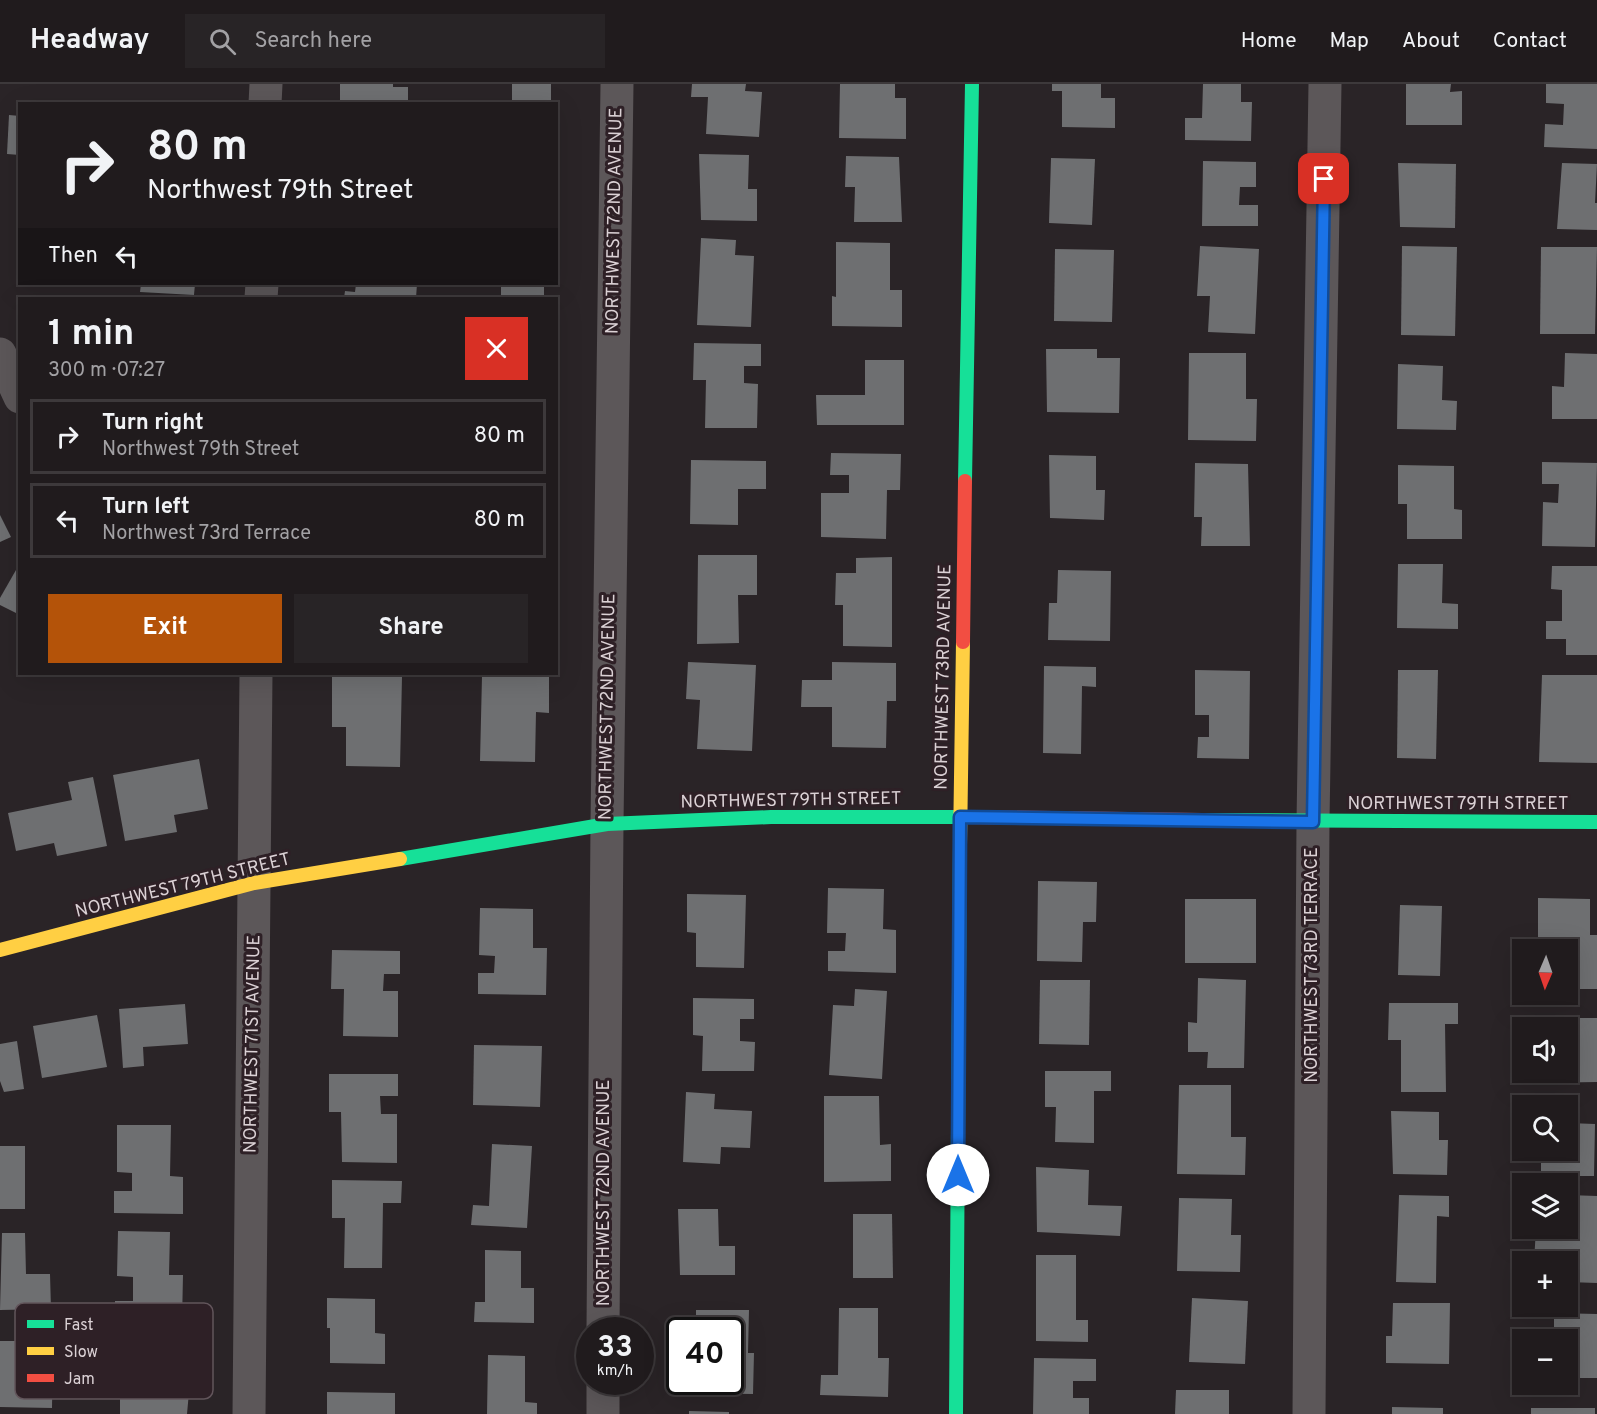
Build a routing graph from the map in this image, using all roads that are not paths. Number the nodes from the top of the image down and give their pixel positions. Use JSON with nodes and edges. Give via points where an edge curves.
{"nodes":[{"id":1,"x":266,"y":84,"type":"edge"},
{"id":2,"x":617,"y":84,"type":"edge"},
{"id":3,"x":972,"y":84,"type":"edge"},
{"id":4,"x":1325,"y":84,"type":"edge"},
{"id":5,"x":265,"y":102,"type":"edge"},
{"id":6,"x":0,"y":354,"type":"edge"},
{"id":7,"x":18,"y":393,"type":"edge"},
{"id":8,"x":256,"y":675,"type":"edge"},
{"id":9,"x":960,"y":817,"type":"junction"},
{"id":10,"x":1313,"y":822,"type":"junction"},
{"id":11,"x":1597,"y":822,"type":"edge"},
{"id":12,"x":607,"y":824,"type":"junction"},
{"id":13,"x":255,"y":883,"type":"junction"},
{"id":14,"x":0,"y":950,"type":"edge"},
{"id":15,"x":603,"y":1317,"type":"edge"},
{"id":16,"x":603,"y":1395,"type":"edge"},
{"id":17,"x":249,"y":1414,"type":"edge"},
{"id":18,"x":603,"y":1414,"type":"edge"},
{"id":19,"x":956,"y":1414,"type":"edge"},
{"id":20,"x":1309,"y":1414,"type":"edge"}],
"edges":[{"from":1,"to":5,"type":"street"},
{"from":2,"to":12,"type":"street","name":"NORTHWEST 72ND AVENUE"},
{"from":3,"to":9,"type":"street","name":"NORTHWEST 73RD AVENUE"},
{"from":4,"to":10,"type":"street","name":"NORTHWEST 73RD TERRACE"},
{"from":6,"to":7,"type":"street"},
{"from":8,"to":13,"type":"street","name":"NORTHWEST 71ST AVENUE"},
{"from":9,"to":10,"type":"street","name":"NORTHWEST 79TH STREET"},
{"from":9,"to":12,"type":"street","name":"NORTHWEST 79TH STREET","via":[[771,817]]},
{"from":9,"to":19,"type":"street","name":"NORTHWEST 73RD AVENUE"},
{"from":10,"to":11,"type":"street","name":"NORTHWEST 79TH STREET"},
{"from":10,"to":20,"type":"street","name":"NORTHWEST 73RD TERRACE"},
{"from":12,"to":13,"type":"street","name":"NORTHWEST 79TH STREET"},
{"from":12,"to":15,"type":"street","name":"NORTHWEST 72ND AVENUE"},
{"from":13,"to":14,"type":"street","name":"NORTHWEST 79TH STREET"},
{"from":13,"to":17,"type":"street","name":"NORTHWEST 71ST AVENUE"},
{"from":16,"to":18,"type":"street"}]}
